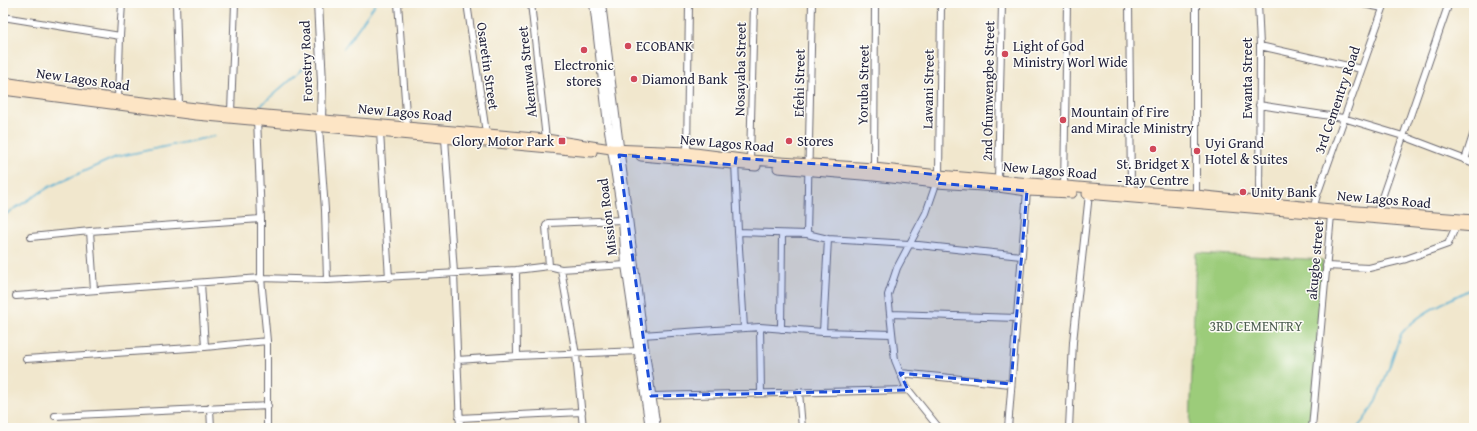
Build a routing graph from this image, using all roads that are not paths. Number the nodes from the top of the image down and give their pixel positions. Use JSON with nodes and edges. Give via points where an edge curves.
{"nodes":[{"id":1,"x":122,"y":3,"type":"edge"},
{"id":2,"x":176,"y":3,"type":"edge"},
{"id":3,"x":235,"y":3,"type":"edge"},
{"id":4,"x":318,"y":3,"type":"edge"},
{"id":5,"x":398,"y":3,"type":"edge"},
{"id":6,"x":467,"y":3,"type":"edge"},
{"id":7,"x":531,"y":3,"type":"edge"},
{"id":8,"x":594,"y":3,"type":"edge"},
{"id":9,"x":601,"y":3,"type":"edge"},
{"id":10,"x":689,"y":3,"type":"edge"},
{"id":11,"x":754,"y":3,"type":"edge"},
{"id":12,"x":812,"y":3,"type":"edge"},
{"id":13,"x":875,"y":3,"type":"edge"},
{"id":14,"x":941,"y":3,"type":"edge"},
{"id":15,"x":1002,"y":3,"type":"edge"},
{"id":16,"x":1067,"y":3,"type":"edge"},
{"id":17,"x":1129,"y":3,"type":"edge"},
{"id":18,"x":1196,"y":3,"type":"edge"},
{"id":19,"x":1258,"y":3,"type":"edge"},
{"id":20,"x":1358,"y":3,"type":"edge"},
{"id":21,"x":1449,"y":3,"type":"edge"},
{"id":22,"x":1384,"y":6,"type":"edge"},
{"id":23,"x":3,"y":17,"type":"edge"},
{"id":24,"x":120,"y":36,"type":"junction"},
{"id":25,"x":1260,"y":46,"type":"junction"},
{"id":26,"x":1361,"y":69,"type":"junction"},
{"id":27,"x":3,"y":82,"type":"edge"},
{"id":28,"x":3,"y":90,"type":"edge"},
{"id":29,"x":118,"y":98,"type":"junction"},
{"id":30,"x":179,"y":105,"type":"junction"},
{"id":31,"x":1259,"y":105,"type":"junction"},
{"id":32,"x":231,"y":112,"type":"junction"},
{"id":33,"x":257,"y":117,"type":"junction"},
{"id":34,"x":1343,"y":118,"type":"junction"},
{"id":35,"x":320,"y":123,"type":"junction"},
{"id":36,"x":407,"y":127,"type":"junction"},
{"id":37,"x":380,"y":132,"type":"junction"},
{"id":38,"x":1474,"y":132,"type":"edge"},
{"id":39,"x":486,"y":133,"type":"junction"},
{"id":40,"x":1403,"y":136,"type":"junction"},
{"id":41,"x":445,"y":138,"type":"junction"},
{"id":42,"x":546,"y":139,"type":"junction"},
{"id":43,"x":615,"y":152,"type":"junction"},
{"id":44,"x":688,"y":156,"type":"junction"},
{"id":45,"x":750,"y":160,"type":"junction"},
{"id":46,"x":1465,"y":160,"type":"junction"},
{"id":47,"x":735,"y":161,"type":"junction"},
{"id":48,"x":1474,"y":163,"type":"edge"},
{"id":49,"x":810,"y":167,"type":"junction"},
{"id":50,"x":874,"y":168,"type":"junction"},
{"id":51,"x":938,"y":179,"type":"junction"},
{"id":52,"x":998,"y":180,"type":"junction"},
{"id":53,"x":1064,"y":186,"type":"junction"},
{"id":54,"x":1131,"y":190,"type":"junction"},
{"id":55,"x":1027,"y":191,"type":"junction"},
{"id":56,"x":1089,"y":194,"type":"junction"},
{"id":57,"x":1196,"y":195,"type":"junction"},
{"id":58,"x":1259,"y":201,"type":"junction"},
{"id":59,"x":1314,"y":206,"type":"junction"},
{"id":60,"x":1377,"y":212,"type":"junction"},
{"id":61,"x":1331,"y":215,"type":"junction"},
{"id":62,"x":261,"y":219,"type":"junction"},
{"id":63,"x":623,"y":220,"type":"junction"},
{"id":64,"x":1474,"y":220,"type":"edge"},
{"id":65,"x":1456,"y":226,"type":"junction"},
{"id":66,"x":1474,"y":227,"type":"edge"},
{"id":67,"x":90,"y":231,"type":"junction"},
{"id":68,"x":738,"y":232,"type":"junction"},
{"id":69,"x":782,"y":234,"type":"junction"},
{"id":70,"x":807,"y":234,"type":"junction"},
{"id":71,"x":31,"y":237,"type":"dead end"},
{"id":72,"x":828,"y":239,"type":"junction"},
{"id":73,"x":909,"y":244,"type":"junction"},
{"id":74,"x":1021,"y":256,"type":"junction"},
{"id":75,"x":626,"y":265,"type":"junction"},
{"id":76,"x":550,"y":266,"type":"junction"},
{"id":77,"x":1326,"y":266,"type":"junction"},
{"id":78,"x":561,"y":269,"type":"junction"},
{"id":79,"x":516,"y":270,"type":"junction"},
{"id":80,"x":454,"y":273,"type":"junction"},
{"id":81,"x":261,"y":278,"type":"junction"},
{"id":82,"x":389,"y":278,"type":"junction"},
{"id":83,"x":327,"y":280,"type":"junction"},
{"id":84,"x":201,"y":283,"type":"junction"},
{"id":85,"x":94,"y":290,"type":"junction"},
{"id":86,"x":16,"y":296,"type":"dead end"},
{"id":87,"x":891,"y":314,"type":"junction"},
{"id":88,"x":1017,"y":318,"type":"junction"},
{"id":89,"x":760,"y":327,"type":"junction"},
{"id":90,"x":744,"y":328,"type":"junction"},
{"id":91,"x":781,"y":329,"type":"junction"},
{"id":92,"x":823,"y":332,"type":"junction"},
{"id":93,"x":892,"y":334,"type":"junction"},
{"id":94,"x":642,"y":335,"type":"junction"},
{"id":95,"x":267,"y":341,"type":"junction"},
{"id":96,"x":205,"y":348,"type":"junction"},
{"id":97,"x":639,"y":351,"type":"junction"},
{"id":98,"x":576,"y":355,"type":"junction"},
{"id":99,"x":517,"y":356,"type":"junction"},
{"id":100,"x":26,"y":359,"type":"dead end"},
{"id":101,"x":457,"y":360,"type":"junction"},
{"id":102,"x":900,"y":373,"type":"junction"},
{"id":103,"x":1011,"y":384,"type":"junction"},
{"id":104,"x":908,"y":390,"type":"junction"},
{"id":105,"x":799,"y":392,"type":"junction"},
{"id":106,"x":761,"y":393,"type":"junction"},
{"id":107,"x":652,"y":396,"type":"junction"},
{"id":108,"x":268,"y":406,"type":"junction"},
{"id":109,"x":210,"y":408,"type":"junction"},
{"id":110,"x":582,"y":412,"type":"junction"},
{"id":111,"x":55,"y":416,"type":"dead end"},
{"id":112,"x":459,"y":418,"type":"junction"},
{"id":113,"x":211,"y":428,"type":"edge"},
{"id":114,"x":267,"y":428,"type":"edge"},
{"id":115,"x":460,"y":428,"type":"edge"},
{"id":116,"x":583,"y":428,"type":"edge"},
{"id":117,"x":650,"y":428,"type":"edge"},
{"id":118,"x":656,"y":428,"type":"edge"},
{"id":119,"x":802,"y":428,"type":"edge"},
{"id":120,"x":939,"y":428,"type":"edge"},
{"id":121,"x":1008,"y":428,"type":"edge"},
{"id":122,"x":1069,"y":428,"type":"edge"},
{"id":123,"x":1312,"y":428,"type":"edge"}],
"edges":[{"from":1,"to":24,"type":"street"},
{"from":2,"to":30,"type":"street"},
{"from":3,"to":32,"type":"street"},
{"from":4,"to":35,"type":"street","name":"Forestry Road","via":[[322,83]]},
{"from":5,"to":36,"type":"street"},
{"from":6,"to":39,"type":"street","name":"Osaretin Street"},
{"from":7,"to":42,"type":"street","name":"Akenuwa Street"},
{"from":8,"to":43,"type":"street","name":"Mission Road"},
{"from":9,"to":43,"type":"street","name":"Mission Road"},
{"from":10,"to":44,"type":"street"},
{"from":11,"to":45,"type":"street","name":"Nosayaba Street"},
{"from":12,"to":49,"type":"street","name":"Efehi Street"},
{"from":13,"to":50,"type":"street","name":"Yoruba Street"},
{"from":14,"to":51,"type":"street","name":"Lawani Street"},
{"from":15,"to":52,"type":"street","name":"2nd Ofumwengbe Street"},
{"from":16,"to":53,"type":"street"},
{"from":17,"to":54,"type":"street"},
{"from":18,"to":57,"type":"street"},
{"from":19,"to":25,"type":"street","name":"Ewanta Street"},
{"from":20,"to":22,"type":"street"},
{"from":21,"to":40,"type":"street"},
{"from":22,"to":26,"type":"street","name":"3rd Cementry Road"},
{"from":23,"to":24,"type":"street"},
{"from":24,"to":29,"type":"street"},
{"from":25,"to":26,"type":"street"},
{"from":25,"to":31,"type":"street","name":"Ewanta Street"},
{"from":26,"to":34,"type":"street","name":"3rd Cementry Road"},
{"from":27,"to":29,"type":"main road","name":"New Lagos Road"},
{"from":28,"to":33,"type":"main road","name":"New Lagos Road","via":[[196,115]]},
{"from":29,"to":30,"type":"main road","name":"New Lagos Road"},
{"from":30,"to":32,"type":"main road","name":"New Lagos Road"},
{"from":31,"to":34,"type":"street"},
{"from":31,"to":58,"type":"street","name":"Ewanta Street"},
{"from":32,"to":33,"type":"main road","name":"New Lagos Road"},
{"from":33,"to":35,"type":"main road","name":"New Lagos Road"},
{"from":33,"to":62,"type":"street"},
{"from":34,"to":40,"type":"street"},
{"from":34,"to":59,"type":"street","name":"3rd Cementry Road"},
{"from":35,"to":36,"type":"main road","name":"New Lagos Road"},
{"from":35,"to":37,"type":"main road","name":"New Lagos Road"},
{"from":35,"to":83,"type":"street"},
{"from":36,"to":39,"type":"main road","name":"New Lagos Road"},
{"from":37,"to":41,"type":"main road","name":"New Lagos Road"},
{"from":37,"to":82,"type":"street"},
{"from":38,"to":46,"type":"street"},
{"from":39,"to":42,"type":"main road","name":"New Lagos Road"},
{"from":40,"to":46,"type":"street"},
{"from":40,"to":60,"type":"street"},
{"from":41,"to":43,"type":"main road","name":"New Lagos Road"},
{"from":41,"to":80,"type":"street"},
{"from":42,"to":43,"type":"main road","name":"New Lagos Road"},
{"from":43,"to":44,"type":"main road","name":"New Lagos Road"},
{"from":43,"to":63,"type":"street","name":"Mission Road"},
{"from":43,"to":94,"type":"street","name":"Mission Road"},
{"from":44,"to":47,"type":"main road","name":"New Lagos Road"},
{"from":45,"to":47,"type":"main road","name":"New Lagos Road"},
{"from":45,"to":49,"type":"main road","name":"New Lagos Road"},
{"from":46,"to":48,"type":"street"},
{"from":47,"to":49,"type":"main road","name":"New Lagos Road"},
{"from":47,"to":68,"type":"street"},
{"from":49,"to":50,"type":"main road","name":"New Lagos Road"},
{"from":49,"to":51,"type":"main road","name":"New Lagos Road","via":[[874,176]]},
{"from":49,"to":70,"type":"street","name":"Efehi Street"},
{"from":50,"to":51,"type":"main road","name":"New Lagos Road"},
{"from":51,"to":52,"type":"main road","name":"New Lagos Road"},
{"from":51,"to":55,"type":"main road","name":"New Lagos Road"},
{"from":51,"to":73,"type":"street","name":"Lawani Street","via":[[926,214]]},
{"from":52,"to":53,"type":"main road","name":"New Lagos Road"},
{"from":53,"to":54,"type":"main road","name":"New Lagos Road"},
{"from":54,"to":57,"type":"main road","name":"New Lagos Road"},
{"from":55,"to":56,"type":"main road","name":"New Lagos Road"},
{"from":55,"to":74,"type":"street"},
{"from":56,"to":61,"type":"main road","name":"New Lagos Road"},
{"from":56,"to":122,"type":"street","via":[[1073,342]]},
{"from":57,"to":58,"type":"main road","name":"New Lagos Road"},
{"from":58,"to":59,"type":"main road","name":"New Lagos Road"},
{"from":59,"to":60,"type":"main road","name":"New Lagos Road"},
{"from":60,"to":64,"type":"main road","name":"New Lagos Road"},
{"from":61,"to":65,"type":"main road","name":"New Lagos Road"},
{"from":61,"to":77,"type":"street","name":"akugbe street"},
{"from":62,"to":67,"type":"street"},
{"from":62,"to":81,"type":"street"},
{"from":63,"to":75,"type":"street","name":"Mission Road"},
{"from":63,"to":76,"type":"street","via":[[548,223],[546,226]]},
{"from":65,"to":66,"type":"main road","name":"New Lagos Road"},
{"from":65,"to":77,"type":"street","via":[[1448,244],[1406,260],[1369,268]]},
{"from":67,"to":71,"type":"street"},
{"from":67,"to":85,"type":"street"},
{"from":68,"to":69,"type":"street"},
{"from":68,"to":90,"type":"street"},
{"from":69,"to":70,"type":"street"},
{"from":69,"to":91,"type":"street"},
{"from":70,"to":72,"type":"street"},
{"from":72,"to":73,"type":"street"},
{"from":72,"to":92,"type":"street"},
{"from":73,"to":74,"type":"street"},
{"from":73,"to":87,"type":"street","name":"Lawani Street","via":[[888,295]]},
{"from":74,"to":88,"type":"street"},
{"from":75,"to":78,"type":"street"},
{"from":75,"to":97,"type":"street","name":"Mission Road"},
{"from":76,"to":78,"type":"street"},
{"from":76,"to":79,"type":"street"},
{"from":77,"to":123,"type":"street","name":"akugbe street"},
{"from":78,"to":98,"type":"street"},
{"from":79,"to":80,"type":"street"},
{"from":79,"to":99,"type":"street"},
{"from":80,"to":82,"type":"street"},
{"from":80,"to":101,"type":"street"},
{"from":81,"to":83,"type":"street"},
{"from":81,"to":84,"type":"street"},
{"from":81,"to":95,"type":"street"},
{"from":82,"to":83,"type":"street"},
{"from":84,"to":85,"type":"street"},
{"from":84,"to":96,"type":"street"},
{"from":85,"to":86,"type":"street"},
{"from":87,"to":88,"type":"street"},
{"from":87,"to":93,"type":"street","name":"Lawani Street"},
{"from":88,"to":103,"type":"street"},
{"from":89,"to":90,"type":"street"},
{"from":89,"to":91,"type":"street"},
{"from":89,"to":106,"type":"street"},
{"from":90,"to":94,"type":"street"},
{"from":91,"to":92,"type":"street"},
{"from":92,"to":93,"type":"street"},
{"from":93,"to":102,"type":"street","name":"Lawani Street","via":[[895,360]]},
{"from":94,"to":107,"type":"street","name":"Mission Road"},
{"from":95,"to":96,"type":"street"},
{"from":95,"to":108,"type":"street"},
{"from":96,"to":100,"type":"street"},
{"from":97,"to":98,"type":"street"},
{"from":97,"to":117,"type":"street","name":"Mission Road"},
{"from":98,"to":99,"type":"street"},
{"from":98,"to":110,"type":"street"},
{"from":99,"to":101,"type":"street"},
{"from":101,"to":112,"type":"street"},
{"from":102,"to":103,"type":"street"},
{"from":102,"to":104,"type":"street","name":"Lawani Street"},
{"from":103,"to":121,"type":"street"},
{"from":104,"to":105,"type":"street"},
{"from":104,"to":120,"type":"street","name":"Lawani Street"},
{"from":105,"to":106,"type":"street"},
{"from":105,"to":119,"type":"street"},
{"from":106,"to":107,"type":"street"},
{"from":107,"to":118,"type":"street","name":"Mission Road"},
{"from":108,"to":109,"type":"street"},
{"from":108,"to":114,"type":"street"},
{"from":109,"to":111,"type":"street"},
{"from":109,"to":113,"type":"street"},
{"from":110,"to":112,"type":"street"},
{"from":110,"to":116,"type":"street"},
{"from":112,"to":115,"type":"street"}]}
